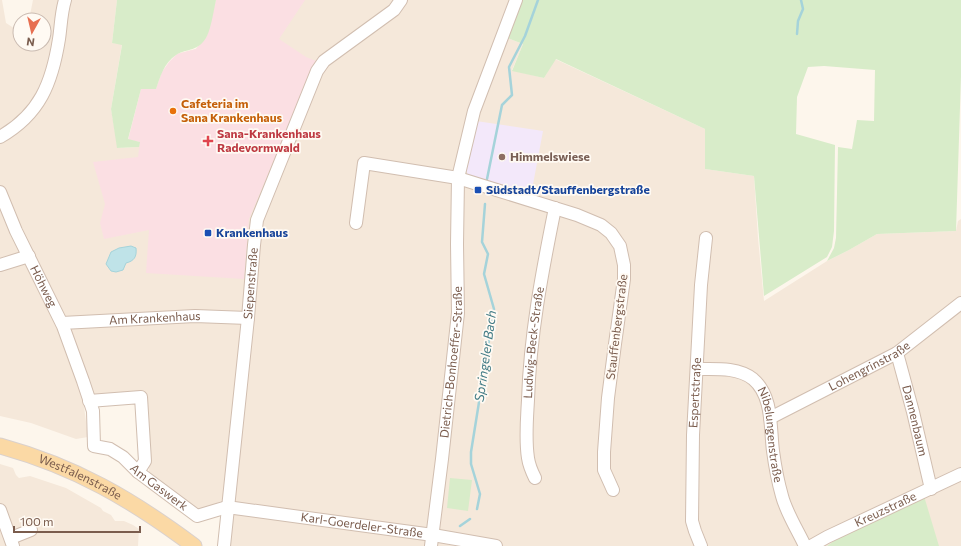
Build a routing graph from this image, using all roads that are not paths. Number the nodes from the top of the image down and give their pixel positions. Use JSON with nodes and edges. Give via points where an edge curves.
{"nodes":[{"id":1,"x":65,"y":0,"type":"edge"},
{"id":2,"x":401,"y":0,"type":"edge"},
{"id":3,"x":516,"y":0,"type":"edge"},
{"id":4,"x":0,"y":137,"type":"edge"},
{"id":5,"x":458,"y":178,"type":"junction"},
{"id":6,"x":0,"y":192,"type":"edge"},
{"id":7,"x":555,"y":208,"type":"junction"},
{"id":8,"x":356,"y":223,"type":"dead end"},
{"id":9,"x":706,"y":238,"type":"dead end"},
{"id":10,"x":29,"y":256,"type":"junction"},
{"id":11,"x":0,"y":265,"type":"edge"},
{"id":12,"x":961,"y":303,"type":"edge"},
{"id":13,"x":248,"y":318,"type":"junction"},
{"id":14,"x":62,"y":323,"type":"junction"},
{"id":15,"x":897,"y":353,"type":"junction"},
{"id":16,"x":697,"y":369,"type":"junction"},
{"id":17,"x":89,"y":401,"type":"junction"},
{"id":18,"x":770,"y":418,"type":"junction"},
{"id":19,"x":0,"y":446,"type":"edge"},
{"id":20,"x":94,"y":446,"type":"joint"},
{"id":21,"x":138,"y":472,"type":"junction"},
{"id":22,"x":961,"y":474,"type":"edge"},
{"id":23,"x":535,"y":478,"type":"dead end"},
{"id":24,"x":931,"y":489,"type":"junction"},
{"id":25,"x":613,"y":490,"type":"dead end"},
{"id":26,"x":228,"y":507,"type":"junction"},
{"id":27,"x":0,"y":510,"type":"edge"},
{"id":28,"x":31,"y":530,"type":"dead end"},
{"id":29,"x":432,"y":540,"type":"edge"},
{"id":30,"x":12,"y":542,"type":"edge"},
{"id":31,"x":194,"y":546,"type":"edge"},
{"id":32,"x":224,"y":546,"type":"edge"},
{"id":33,"x":496,"y":546,"type":"edge"},
{"id":34,"x":701,"y":546,"type":"edge"},
{"id":35,"x":805,"y":546,"type":"edge"},
{"id":36,"x":810,"y":546,"type":"edge"}],
"edges":[{"from":1,"to":4,"type":"street","via":[[56,60],[48,85],[28,116]]},
{"from":2,"to":13,"type":"street","name":"Siepenstraße","via":[[394,10],[324,61],[317,71],[257,220]]},
{"from":3,"to":5,"type":"street","name":"Dietrich-Bonhoeffer-Straße","via":[[474,111]]},
{"from":5,"to":7,"type":"street","name":"Stauffenbergstraße"},
{"from":5,"to":8,"type":"street","via":[[364,163]]},
{"from":5,"to":29,"type":"street","name":"Dietrich-Bonhoeffer-Straße","via":[[458,313]]},
{"from":6,"to":10,"type":"street","name":"Höhweg"},
{"from":7,"to":23,"type":"street","name":"Ludwig-Beck-Straße","via":[[533,330],[528,387],[528,460]]},
{"from":7,"to":25,"type":"street","name":"Stauffenbergstraße","via":[[607,229],[620,246],[624,258],[624,279],[604,452],[604,470]]},
{"from":9,"to":16,"type":"street","name":"Espertstraße"},
{"from":10,"to":11,"type":"street"},
{"from":10,"to":14,"type":"street","name":"Höhweg"},
{"from":12,"to":15,"type":"street","name":"Lohengrinstraße"},
{"from":13,"to":14,"type":"street","name":"Am Krankenhaus","via":[[195,316]]},
{"from":13,"to":26,"type":"street","name":"Siepenstraße"},
{"from":14,"to":17,"type":"street","name":"Höhweg"},
{"from":15,"to":18,"type":"street","name":"Lohengrinstraße"},
{"from":15,"to":24,"type":"street","name":"Dannenbaum"},
{"from":16,"to":18,"type":"street","name":"Nibelungenstraße","via":[[728,370],[748,376],[763,392]]},
{"from":16,"to":34,"type":"street","name":"Espertstraße","via":[[692,509],[694,526]]},
{"from":17,"to":20,"type":"street","name":"Höhweg","via":[[93,411]]},
{"from":17,"to":21,"type":"street","via":[[141,397],[145,461]]},
{"from":18,"to":35,"type":"street","name":"Nibelungenstraße","via":[[773,453],[782,497]]},
{"from":19,"to":31,"type":"main road","name":"Westfalenstraße","via":[[55,463],[102,485]]},
{"from":20,"to":21,"type":"street","name":"Am Gaswerk","via":[[110,449],[124,457]]},
{"from":21,"to":26,"type":"street","name":"Am Gaswerk","via":[[197,516]]},
{"from":22,"to":24,"type":"street","name":"Kreuzstraße"},
{"from":24,"to":36,"type":"street","name":"Kreuzstraße"},
{"from":26,"to":29,"type":"street","name":"Karl-Goerdeler-Straße"},
{"from":26,"to":32,"type":"street","name":"Siepenstraße"},
{"from":27,"to":30,"type":"street"},
{"from":28,"to":30,"type":"street"},
{"from":29,"to":33,"type":"street","name":"Karl-Goerdeler-Straße"}]}
